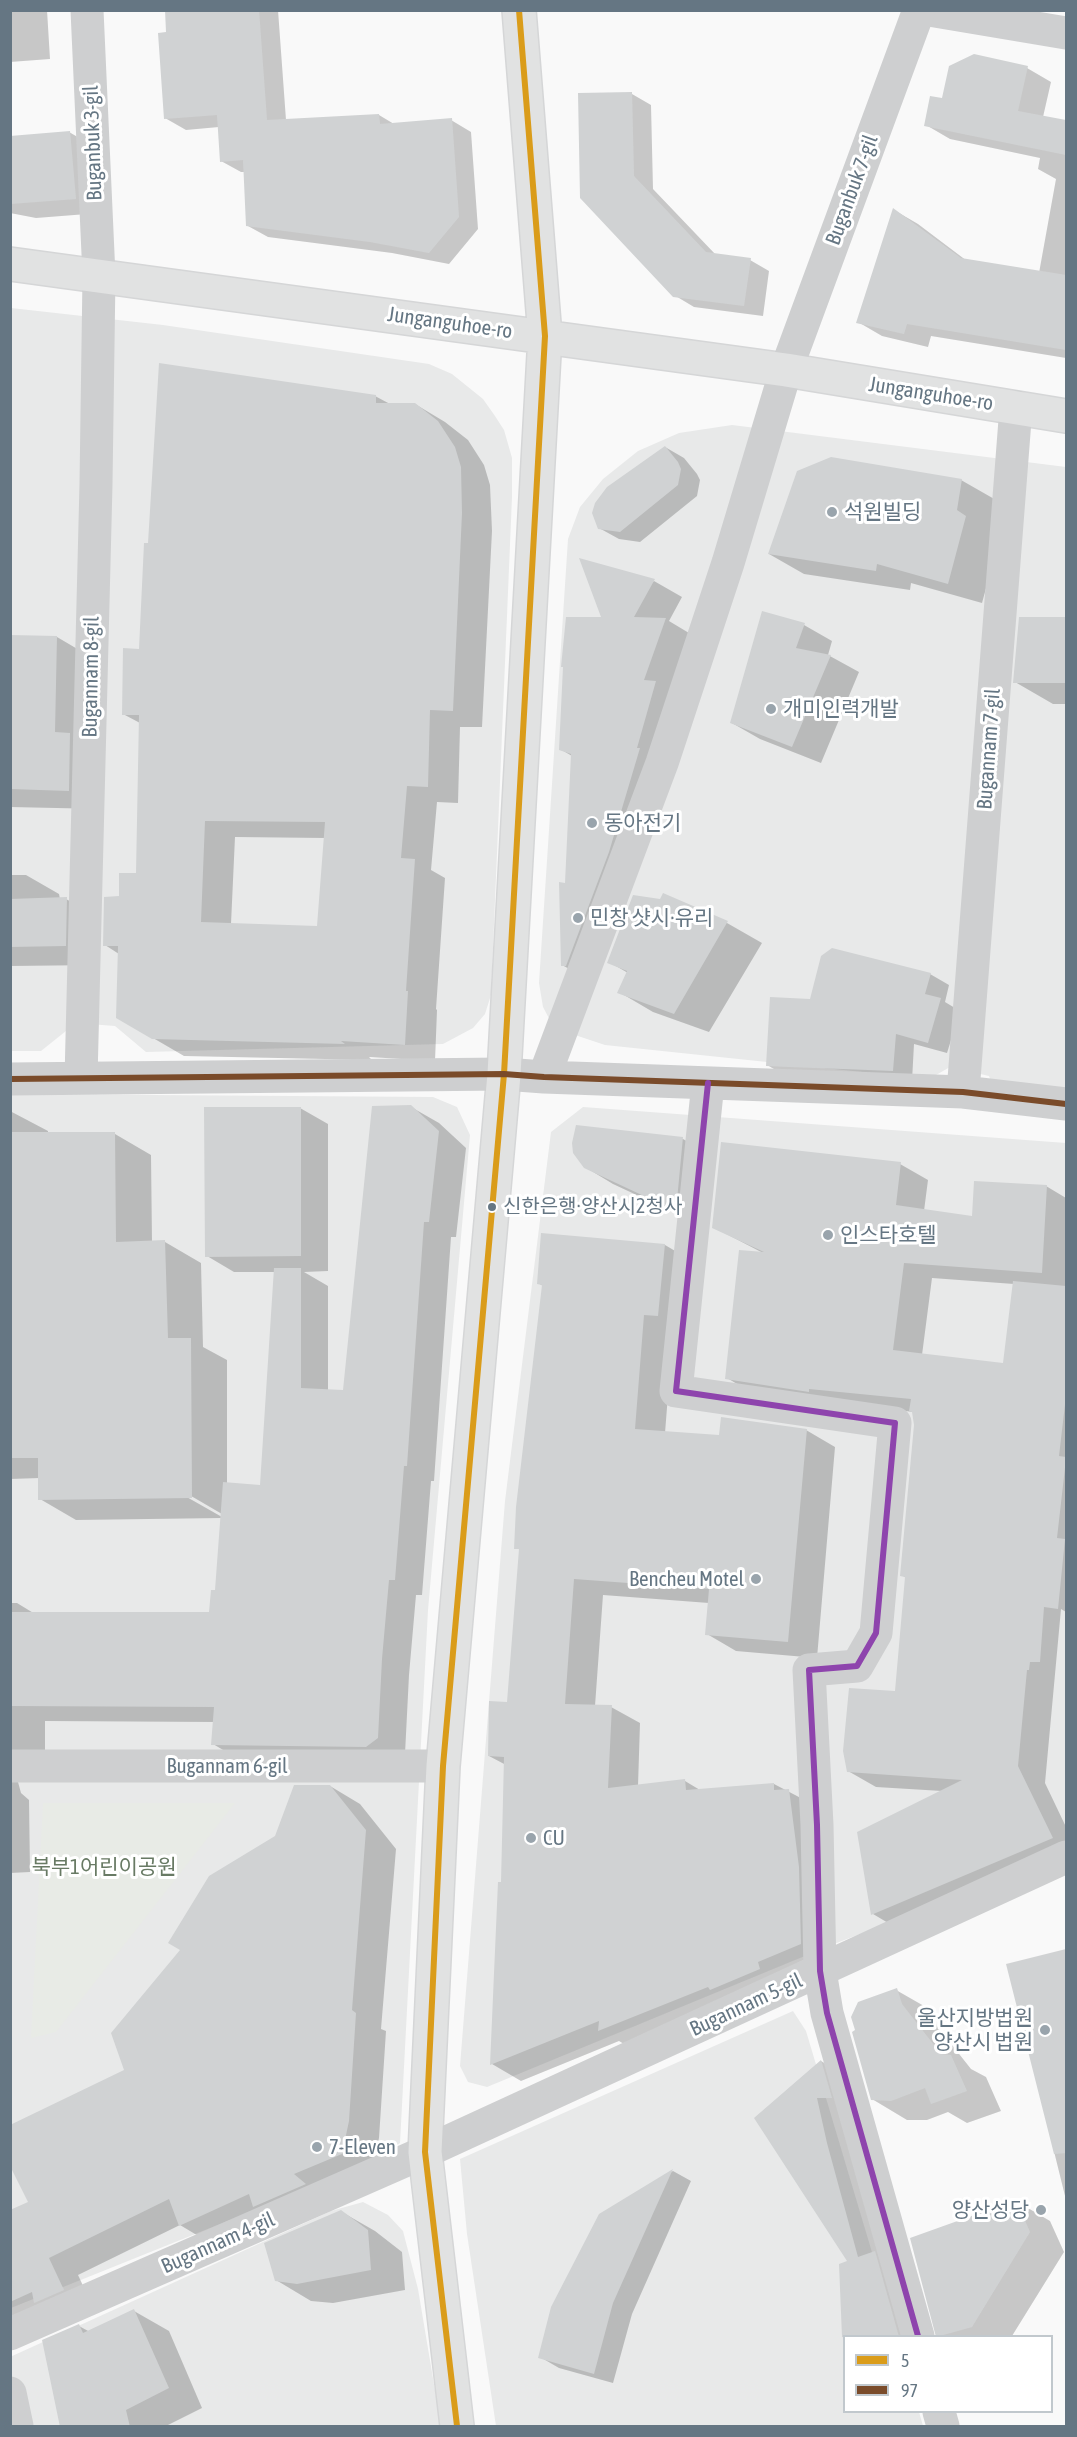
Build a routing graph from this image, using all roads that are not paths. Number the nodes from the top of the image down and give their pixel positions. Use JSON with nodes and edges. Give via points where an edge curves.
{"nodes":[{"id":1,"x":87,"y":10,"type":"edge"},
{"id":2,"x":519,"y":10,"type":"edge"},
{"id":3,"x":918,"y":10,"type":"edge"},
{"id":4,"x":929,"y":10,"type":"edge"},
{"id":5,"x":1066,"y":33,"type":"edge"},
{"id":6,"x":10,"y":264,"type":"edge"},
{"id":7,"x":99,"y":276,"type":"junction"},
{"id":8,"x":545,"y":336,"type":"junction"},
{"id":9,"x":786,"y":370,"type":"junction"},
{"id":10,"x":1016,"y":407,"type":"junction"},
{"id":11,"x":1066,"y":416,"type":"edge"},
{"id":12,"x":504,"y":1074,"type":"junction"},
{"id":13,"x":544,"y":1077,"type":"junction"},
{"id":14,"x":10,"y":1078,"type":"edge"},
{"id":15,"x":81,"y":1078,"type":"junction"},
{"id":16,"x":708,"y":1083,"type":"junction"},
{"id":17,"x":963,"y":1092,"type":"junction"},
{"id":18,"x":1066,"y":1104,"type":"edge"},
{"id":19,"x":10,"y":1766,"type":"edge"},
{"id":20,"x":443,"y":1766,"type":"junction"},
{"id":21,"x":1066,"y":1857,"type":"edge"},
{"id":22,"x":820,"y":1971,"type":"junction"},
{"id":23,"x":425,"y":2152,"type":"junction"},
{"id":24,"x":10,"y":2334,"type":"edge"},
{"id":25,"x":917,"y":2335,"type":"edge"},
{"id":26,"x":10,"y":2393,"type":"edge"},
{"id":27,"x":17,"y":2427,"type":"edge"},
{"id":28,"x":457,"y":2427,"type":"edge"}],
"edges":[{"from":1,"to":7,"type":"street","name":"Buganbuk 3-gil"},
{"from":2,"to":8,"type":"main road"},
{"from":3,"to":9,"type":"street","name":"Buganbuk 7-gil"},
{"from":4,"to":5,"type":"street"},
{"from":6,"to":7,"type":"main road","name":"Junganguhoe-ro"},
{"from":7,"to":8,"type":"main road","name":"Junganguhoe-ro"},
{"from":7,"to":15,"type":"street","name":"Bugannam 8-gil"},
{"from":8,"to":9,"type":"main road","name":"Junganguhoe-ro"},
{"from":8,"to":12,"type":"main road"},
{"from":9,"to":10,"type":"main road","name":"Junganguhoe-ro"},
{"from":9,"to":13,"type":"street","name":"Buganbuk 7-gil","via":[[662,763]]},
{"from":10,"to":11,"type":"main road","name":"Junganguhoe-ro"},
{"from":10,"to":17,"type":"street","name":"Bugannam 7-gil"},
{"from":12,"to":13,"type":"street"},
{"from":12,"to":15,"type":"street"},
{"from":12,"to":20,"type":"main road"},
{"from":13,"to":16,"type":"street"},
{"from":14,"to":15,"type":"street"},
{"from":16,"to":17,"type":"street"},
{"from":16,"to":22,"type":"street","via":[[676,1391],[895,1423],[876,1633],[856,1666],[809,1670]]},
{"from":17,"to":18,"type":"street"},
{"from":19,"to":20,"type":"street","name":"Bugannam 6-gil"},
{"from":20,"to":23,"type":"main road"},
{"from":21,"to":22,"type":"street","name":"Bugannam 5-gil"},
{"from":22,"to":23,"type":"street","name":"Bugannam 5-gil"},
{"from":22,"to":25,"type":"street","via":[[827,2013]]},
{"from":23,"to":24,"type":"street","name":"Bugannam 4-gil"},
{"from":23,"to":28,"type":"main road"},
{"from":26,"to":27,"type":"street"}]}
